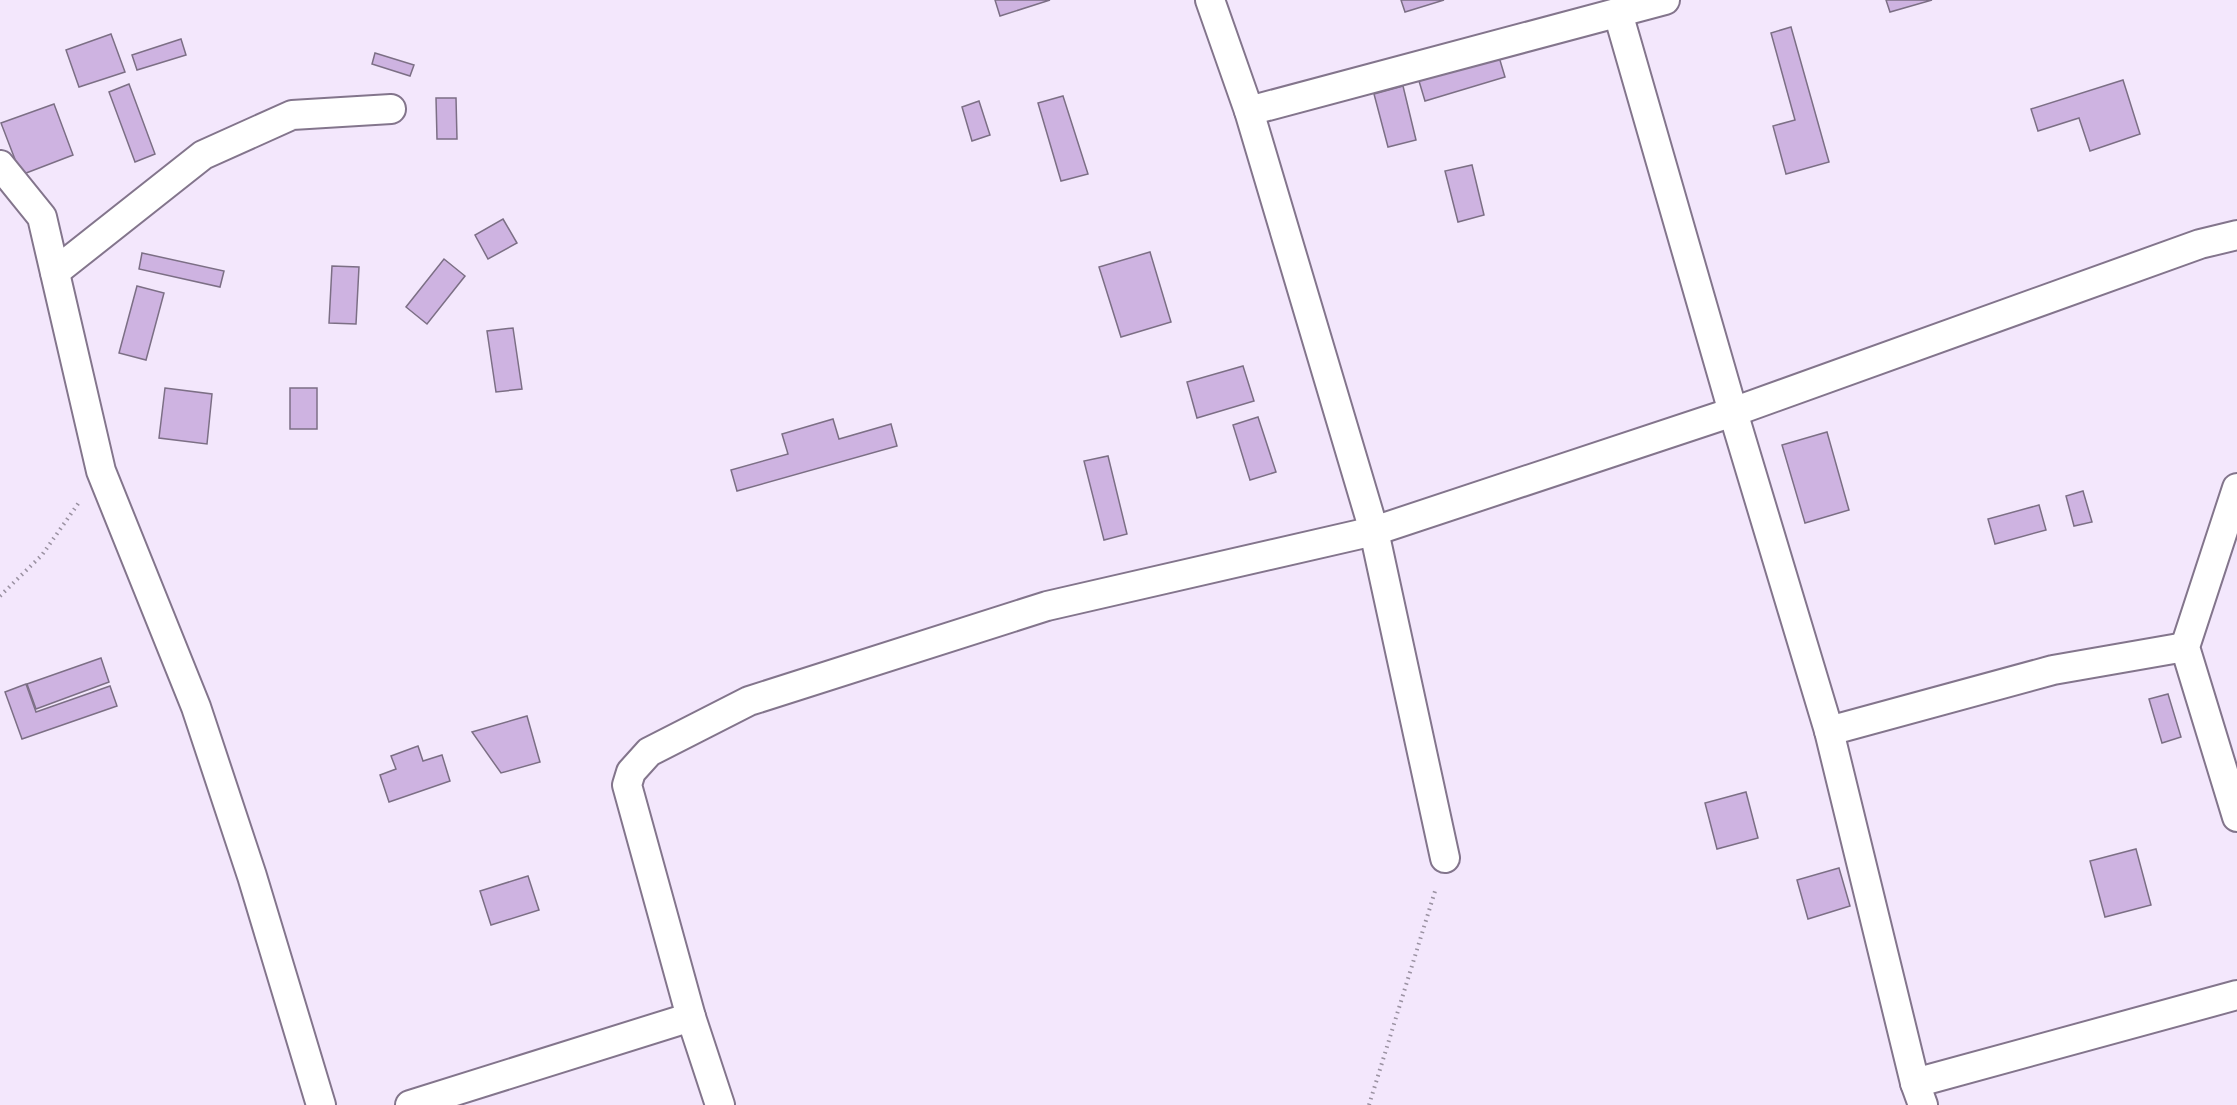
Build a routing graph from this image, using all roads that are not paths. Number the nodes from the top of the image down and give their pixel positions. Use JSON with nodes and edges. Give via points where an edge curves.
{"nodes":[{"id":1,"x":1210,"y":0,"type":"edge"},
{"id":2,"x":1665,"y":0,"type":"edge"},
{"id":3,"x":1618,"y":13,"type":"junction"},
{"id":4,"x":391,"y":109,"type":"dead end"},
{"id":5,"x":1249,"y":111,"type":"junction"},
{"id":6,"x":0,"y":165,"type":"edge"},
{"id":7,"x":2237,"y":235,"type":"edge"},
{"id":8,"x":55,"y":272,"type":"junction"},
{"id":9,"x":1733,"y":412,"type":"junction"},
{"id":10,"x":2237,"y":489,"type":"edge"},
{"id":11,"x":1374,"y":531,"type":"junction"},
{"id":12,"x":2185,"y":647,"type":"junction"},
{"id":13,"x":1829,"y":731,"type":"junction"},
{"id":14,"x":2237,"y":817,"type":"edge"},
{"id":15,"x":1446,"y":858,"type":"road end"},
{"id":16,"x":2237,"y":995,"type":"edge"},
{"id":17,"x":691,"y":1017,"type":"junction"},
{"id":18,"x":1919,"y":1094,"type":"edge"},
{"id":19,"x":321,"y":1105,"type":"edge"},
{"id":20,"x":410,"y":1105,"type":"edge"},
{"id":21,"x":720,"y":1105,"type":"edge"}],
"edges":[{"from":1,"to":5,"type":"street"},
{"from":2,"to":3,"type":"street"},
{"from":3,"to":5,"type":"street"},
{"from":3,"to":9,"type":"street"},
{"from":4,"to":8,"type":"street","via":[[292,115],[203,155]]},
{"from":5,"to":11,"type":"street"},
{"from":6,"to":8,"type":"street","via":[[42,217]]},
{"from":7,"to":9,"type":"street","via":[[2200,244]]},
{"from":8,"to":19,"type":"street","via":[[101,471],[196,707]]},
{"from":9,"to":11,"type":"street"},
{"from":9,"to":13,"type":"street"},
{"from":10,"to":12,"type":"street"},
{"from":11,"to":15,"type":"street"},
{"from":11,"to":17,"type":"street","via":[[1047,606],[749,701],[649,752],[631,772],[627,785]]},
{"from":12,"to":13,"type":"street","via":[[2053,670]]},
{"from":12,"to":14,"type":"street"},
{"from":13,"to":18,"type":"street"},
{"from":16,"to":18,"type":"street"},
{"from":17,"to":20,"type":"street"},
{"from":17,"to":21,"type":"street"}]}
